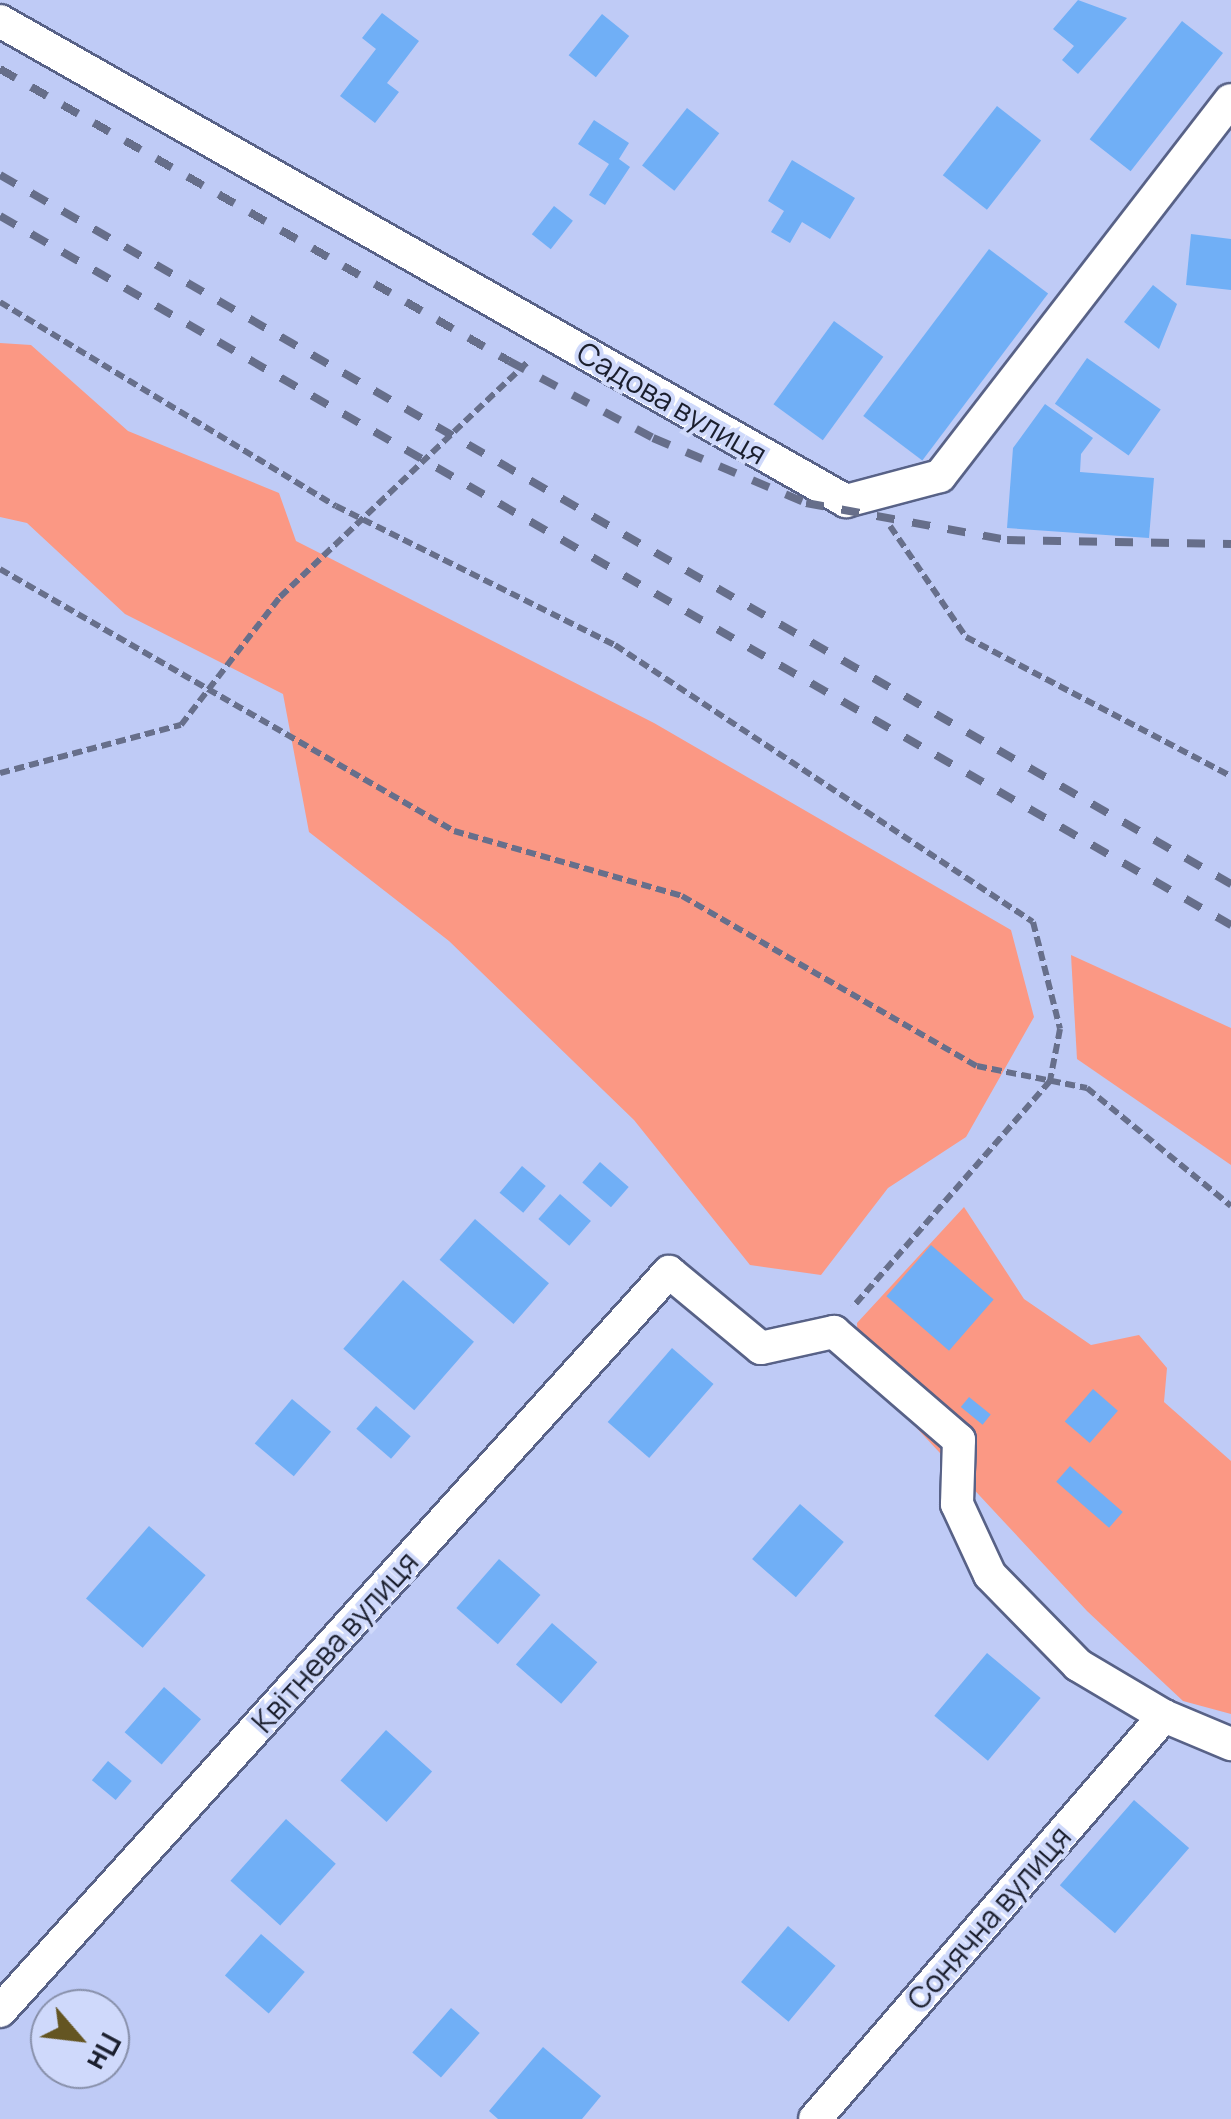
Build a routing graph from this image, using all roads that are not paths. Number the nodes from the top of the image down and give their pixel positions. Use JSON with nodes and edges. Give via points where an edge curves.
{"nodes":[{"id":1,"x":0,"y":21,"type":"edge"},
{"id":2,"x":1231,"y":100,"type":"edge"},
{"id":3,"x":1164,"y":1716,"type":"junction"},
{"id":4,"x":1231,"y":1744,"type":"edge"},
{"id":5,"x":0,"y":2012,"type":"edge"},
{"id":6,"x":815,"y":2119,"type":"edge"}],
"edges":[{"from":1,"to":2,"type":"street","name":"Садова вулиця","via":[[846,501],[940,476]]},
{"from":3,"to":4,"type":"street"},
{"from":3,"to":5,"type":"street","name":"Квітнева вулиця","via":[[1078,1666],[990,1575],[958,1504],[959,1440],[834,1332],[761,1348],[669,1272]]},
{"from":3,"to":6,"type":"street","name":"Сонячна вулиця"}]}
